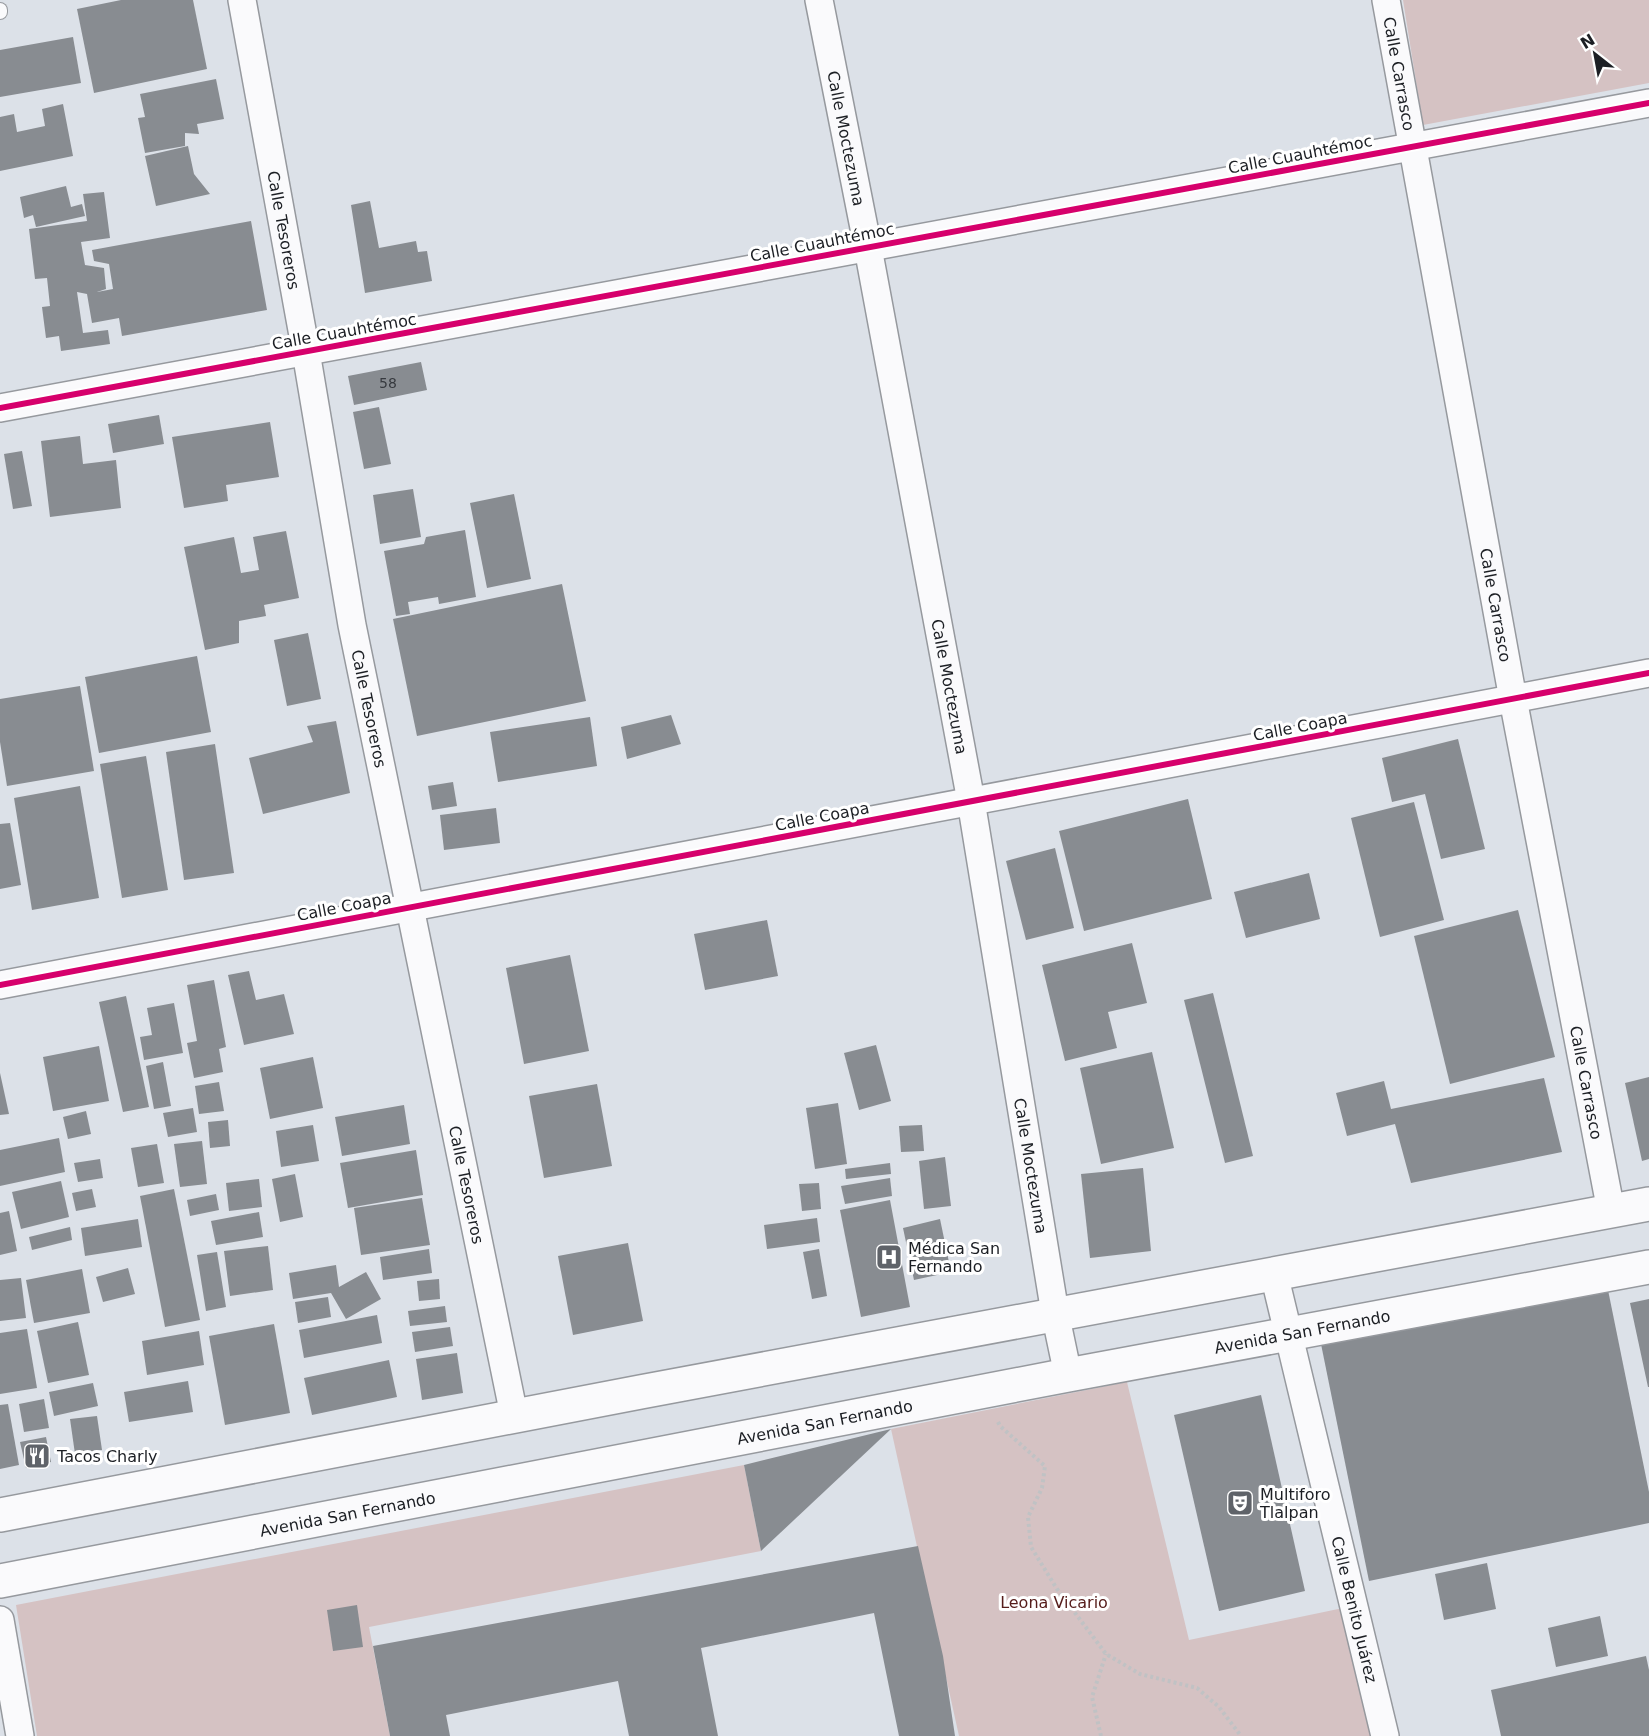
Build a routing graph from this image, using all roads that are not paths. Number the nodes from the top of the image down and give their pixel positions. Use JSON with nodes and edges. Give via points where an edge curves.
{"nodes":[{"id":1,"x":242,"y":0,"type":"edge"},
{"id":2,"x":819,"y":0,"type":"edge"},
{"id":3,"x":1386,"y":0,"type":"edge"},
{"id":4,"x":1649,"y":103,"type":"edge"},
{"id":5,"x":1412,"y":146,"type":"junction"},
{"id":6,"x":868,"y":248,"type":"junction"},
{"id":7,"x":306,"y":352,"type":"junction"},
{"id":8,"x":0,"y":408,"type":"edge"},
{"id":9,"x":1649,"y":673,"type":"edge"},
{"id":10,"x":1513,"y":699,"type":"junction"},
{"id":11,"x":971,"y":801,"type":"junction"},
{"id":12,"x":411,"y":907,"type":"junction"},
{"id":13,"x":0,"y":985,"type":"edge"},
{"id":14,"x":1649,"y":1204,"type":"edge"},
{"id":15,"x":1611,"y":1211,"type":"junction"},
{"id":16,"x":1649,"y":1267,"type":"edge"},
{"id":17,"x":1274,"y":1274,"type":"junction"},
{"id":18,"x":1055,"y":1313,"type":"junction"},
{"id":19,"x":1288,"y":1335,"type":"junction"},
{"id":20,"x":1068,"y":1376,"type":"junction"},
{"id":21,"x":514,"y":1415,"type":"junction"},
{"id":22,"x":0,"y":1515,"type":"edge"},
{"id":23,"x":0,"y":1581,"type":"edge"},
{"id":24,"x":0,"y":1620,"type":"edge"},
{"id":25,"x":20,"y":1736,"type":"edge"},
{"id":26,"x":1385,"y":1736,"type":"edge"}],
"edges":[{"from":1,"to":7,"type":"street","name":"Calle Tesoreros"},
{"from":2,"to":6,"type":"street","name":"Calle Moctezuma"},
{"from":3,"to":5,"type":"street","name":"Calle Carrasco"},
{"from":4,"to":5,"type":"street","name":"Calle Cuauhtémoc"},
{"from":5,"to":6,"type":"street","name":"Calle Cuauhtémoc"},
{"from":5,"to":10,"type":"street","name":"Calle Carrasco"},
{"from":6,"to":7,"type":"street","name":"Calle Cuauhtémoc"},
{"from":6,"to":11,"type":"street","name":"Calle Moctezuma"},
{"from":7,"to":8,"type":"street","name":"Calle Cuauhtémoc"},
{"from":7,"to":12,"type":"street","name":"Calle Tesoreros","via":[[352,625]]},
{"from":9,"to":10,"type":"street","name":"Calle Coapa"},
{"from":10,"to":11,"type":"street","name":"Calle Coapa"},
{"from":10,"to":15,"type":"street","name":"Calle Carrasco"},
{"from":11,"to":12,"type":"street","name":"Calle Coapa"},
{"from":11,"to":18,"type":"street","name":"Calle Moctezuma"},
{"from":12,"to":13,"type":"street","name":"Calle Coapa"},
{"from":12,"to":21,"type":"street","name":"Calle Tesoreros"},
{"from":14,"to":15,"type":"main road"},
{"from":15,"to":17,"type":"main road"},
{"from":16,"to":19,"type":"main road","name":"Avenida San Fernando"},
{"from":17,"to":18,"type":"main road"},
{"from":17,"to":19,"type":"street","name":"Calle Benito Juárez"},
{"from":18,"to":20,"type":"street","name":"Calle Moctezuma"},
{"from":18,"to":21,"type":"main road"},
{"from":19,"to":20,"type":"main road","name":"Avenida San Fernando"},
{"from":19,"to":26,"type":"street","name":"Calle Benito Juárez"},
{"from":20,"to":23,"type":"main road","name":"Avenida San Fernando"},
{"from":21,"to":22,"type":"main road"},
{"from":24,"to":25,"type":"street"}]}
